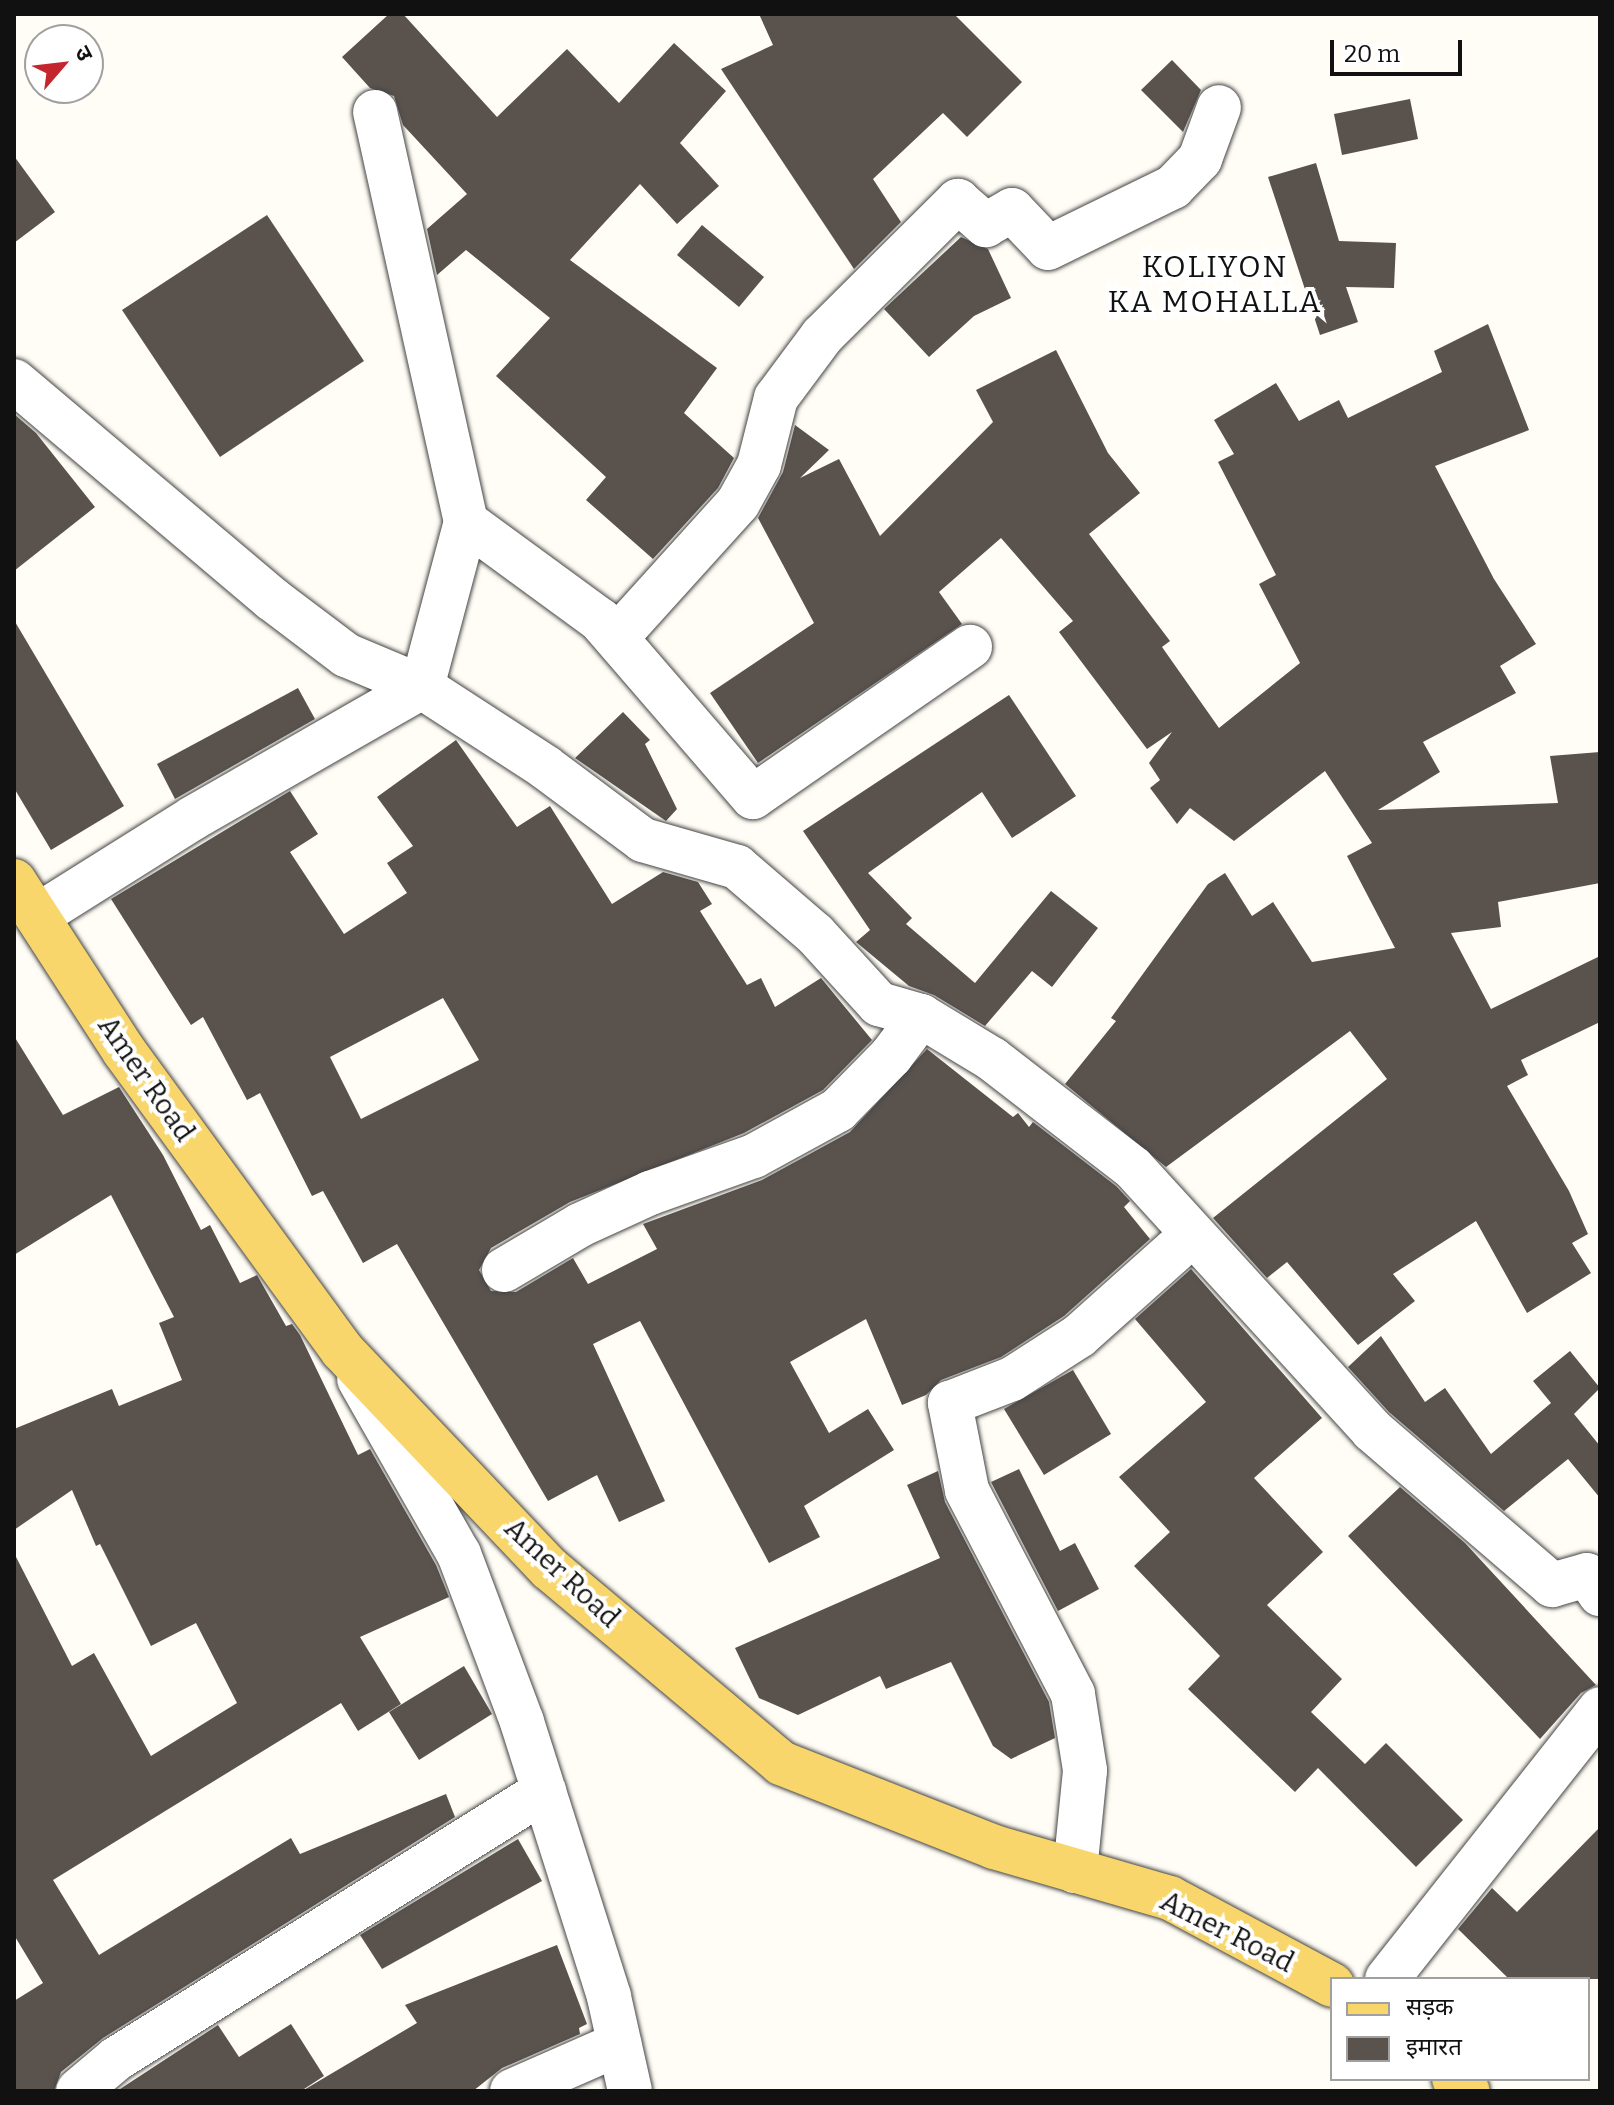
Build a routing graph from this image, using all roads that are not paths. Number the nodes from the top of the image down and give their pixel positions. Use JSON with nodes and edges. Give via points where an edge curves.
{"nodes":[{"id":1,"x":1219,"y":107,"type":"dead end"},
{"id":2,"x":375,"y":112,"type":"dead end"},
{"id":3,"x":14,"y":381,"type":"edge"},
{"id":4,"x":466,"y":522,"type":"junction"},
{"id":5,"x":616,"y":638,"type":"junction"},
{"id":6,"x":970,"y":647,"type":"dead end"},
{"id":7,"x":422,"y":687,"type":"junction"},
{"id":8,"x":26,"y":899,"type":"edge"},
{"id":9,"x":921,"y":1016,"type":"junction"},
{"id":10,"x":1192,"y":1235,"type":"junction"},
{"id":11,"x":504,"y":1270,"type":"dead end"},
{"id":12,"x":342,"y":1350,"type":"junction"},
{"id":13,"x":1600,"y":1594,"type":"edge"},
{"id":14,"x":1600,"y":1709,"type":"edge"},
{"id":15,"x":544,"y":1791,"type":"junction"},
{"id":16,"x":1075,"y":1871,"type":"junction"},
{"id":17,"x":1389,"y":1977,"type":"edge"},
{"id":18,"x":1330,"y":1984,"type":"edge"},
{"id":19,"x":619,"y":2044,"type":"junction"},
{"id":20,"x":78,"y":2091,"type":"edge"},
{"id":21,"x":512,"y":2091,"type":"edge"},
{"id":22,"x":630,"y":2091,"type":"edge"}],
"edges":[{"from":1,"to":5,"type":"street","via":[[1200,159],[1173,187],[1048,248],[1012,210],[986,225],[958,201],[822,336],[776,398],[759,465],[738,503]]},
{"from":2,"to":4,"type":"street"},
{"from":3,"to":7,"type":"street","via":[[346,655]]},
{"from":4,"to":5,"type":"street","via":[[600,620]]},
{"from":4,"to":7,"type":"street"},
{"from":5,"to":6,"type":"street","via":[[753,797]]},
{"from":7,"to":8,"type":"street","via":[[193,818]]},
{"from":7,"to":9,"type":"street","via":[[545,767],[643,840],[737,867],[815,934],[879,1004]]},
{"from":8,"to":12,"type":"main road","name":"Amer Road","via":[[124,1051]]},
{"from":9,"to":10,"type":"street","via":[[992,1059],[1133,1168]]},
{"from":9,"to":11,"type":"street","via":[[838,1110],[754,1156],[580,1225]]},
{"from":10,"to":13,"type":"street","via":[[1372,1430],[1552,1585],[1587,1575]]},
{"from":10,"to":16,"type":"street","via":[[1079,1336],[1012,1379],[950,1403],[967,1490],[1073,1694],[1085,1770]]},
{"from":12,"to":15,"type":"street","via":[[459,1554]]},
{"from":12,"to":16,"type":"main road","name":"Amer Road","via":[[550,1569],[781,1763],[994,1847]]},
{"from":14,"to":17,"type":"street"},
{"from":15,"to":19,"type":"street"},
{"from":15,"to":20,"type":"street","via":[[116,2059]]},
{"from":16,"to":18,"type":"main road","name":"Amer Road","via":[[1170,1898]]},
{"from":19,"to":21,"type":"street"},
{"from":19,"to":22,"type":"street"}]}
